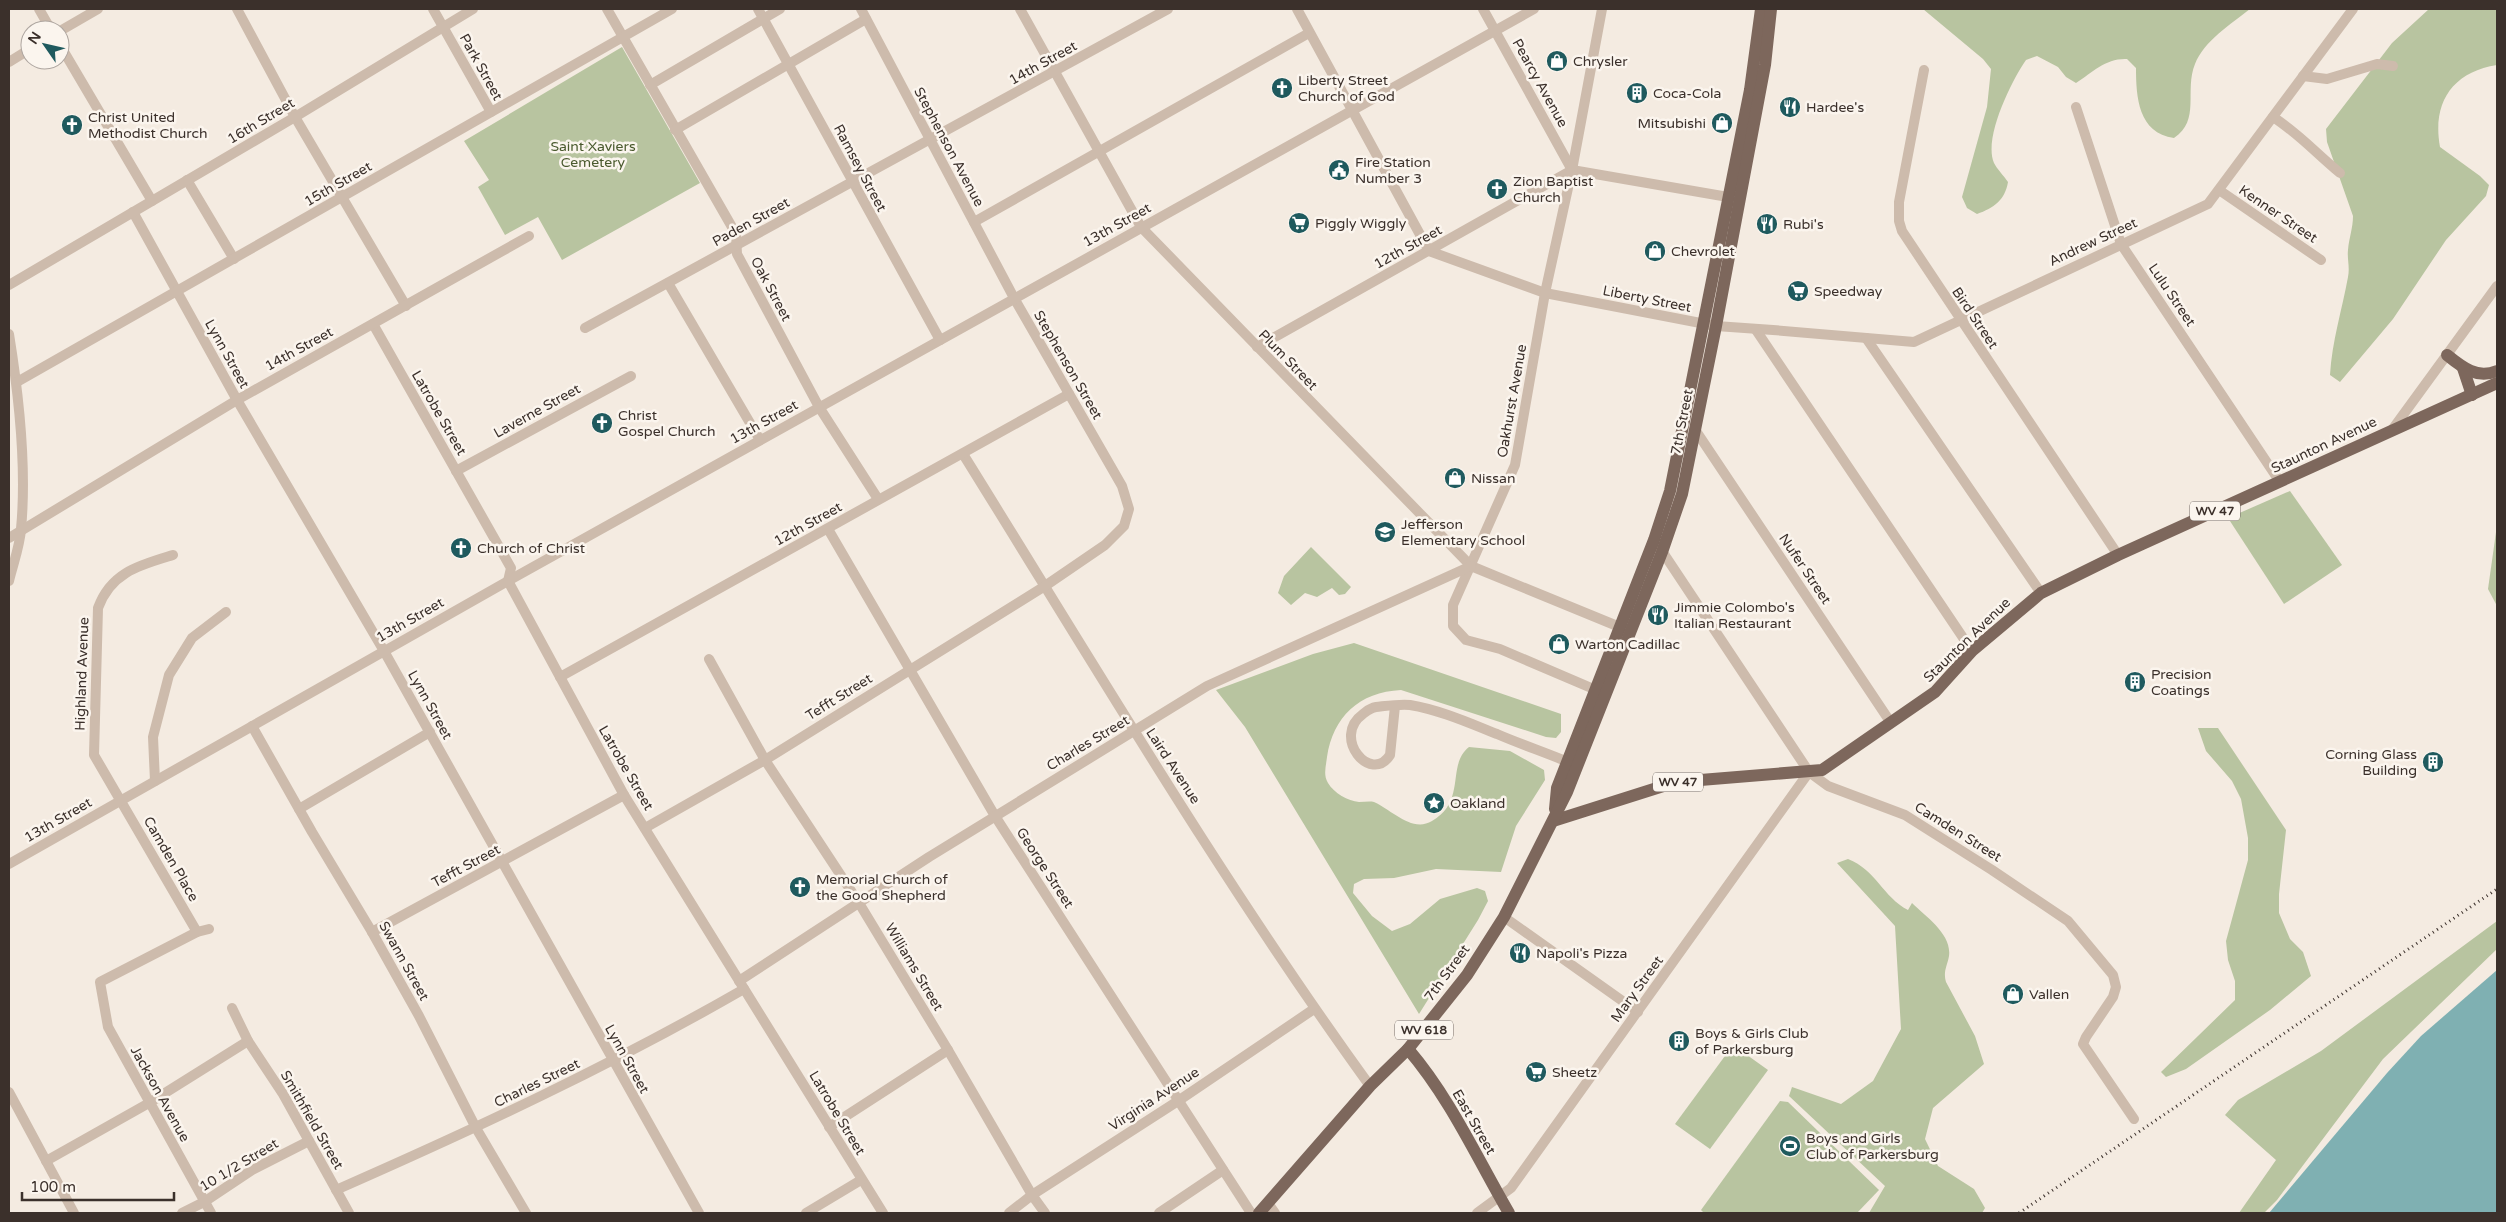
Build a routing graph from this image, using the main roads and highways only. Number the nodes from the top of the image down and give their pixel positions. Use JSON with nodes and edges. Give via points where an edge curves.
{"nodes":[{"id":1,"x":1761,"y":9,"type":"edge"},
{"id":2,"x":1771,"y":9,"type":"edge"},
{"id":3,"x":2447,"y":355,"type":"road end"},
{"id":4,"x":2463,"y":368,"type":"junction"},
{"id":5,"x":2497,"y":371,"type":"edge"},
{"id":6,"x":2497,"y":383,"type":"edge"},
{"id":7,"x":2472,"y":395,"type":"junction"},
{"id":8,"x":1625,"y":629,"type":"junction"},
{"id":9,"x":1553,"y":821,"type":"junction"},
{"id":10,"x":1408,"y":1048,"type":"junction"},
{"id":11,"x":1267,"y":1210,"type":"edge"},
{"id":12,"x":1509,"y":1213,"type":"edge"}],
"edges":[{"from":1,"to":8,"type":"main road","name":"7th Street","number":"WV 618","via":[[1750,90],[1670,490]]},
{"from":2,"to":8,"type":"main road","name":"7th Street","number":"WV 618","via":[[1765,65],[1682,494],[1662,552]]},
{"from":3,"to":4,"type":"main road"},
{"from":4,"to":5,"type":"main road","via":[[2480,375]]},
{"from":4,"to":7,"type":"main road"},
{"from":6,"to":7,"type":"main road","name":"Staunton Avenue","number":"WV 47"},
{"from":7,"to":9,"type":"main road","name":"Staunton Avenue","number":"WV 47","via":[[2041,593],[1972,652],[1935,692],[1822,770],[1676,782]]},
{"from":8,"to":9,"type":"main road","name":"7th Street","number":"WV 618"},
{"from":8,"to":9,"type":"main road","name":"7th Street","number":"WV 618","via":[[1596,690],[1557,788]]},
{"from":9,"to":10,"type":"main road","name":"7th Street","number":"WV 618","via":[[1504,917],[1467,975]]},
{"from":10,"to":11,"type":"main road","name":"7th Street","number":"WV 618","via":[[1370,1086]]},
{"from":10,"to":12,"type":"main road","name":"East Street","via":[[1458,1121]]}]}
